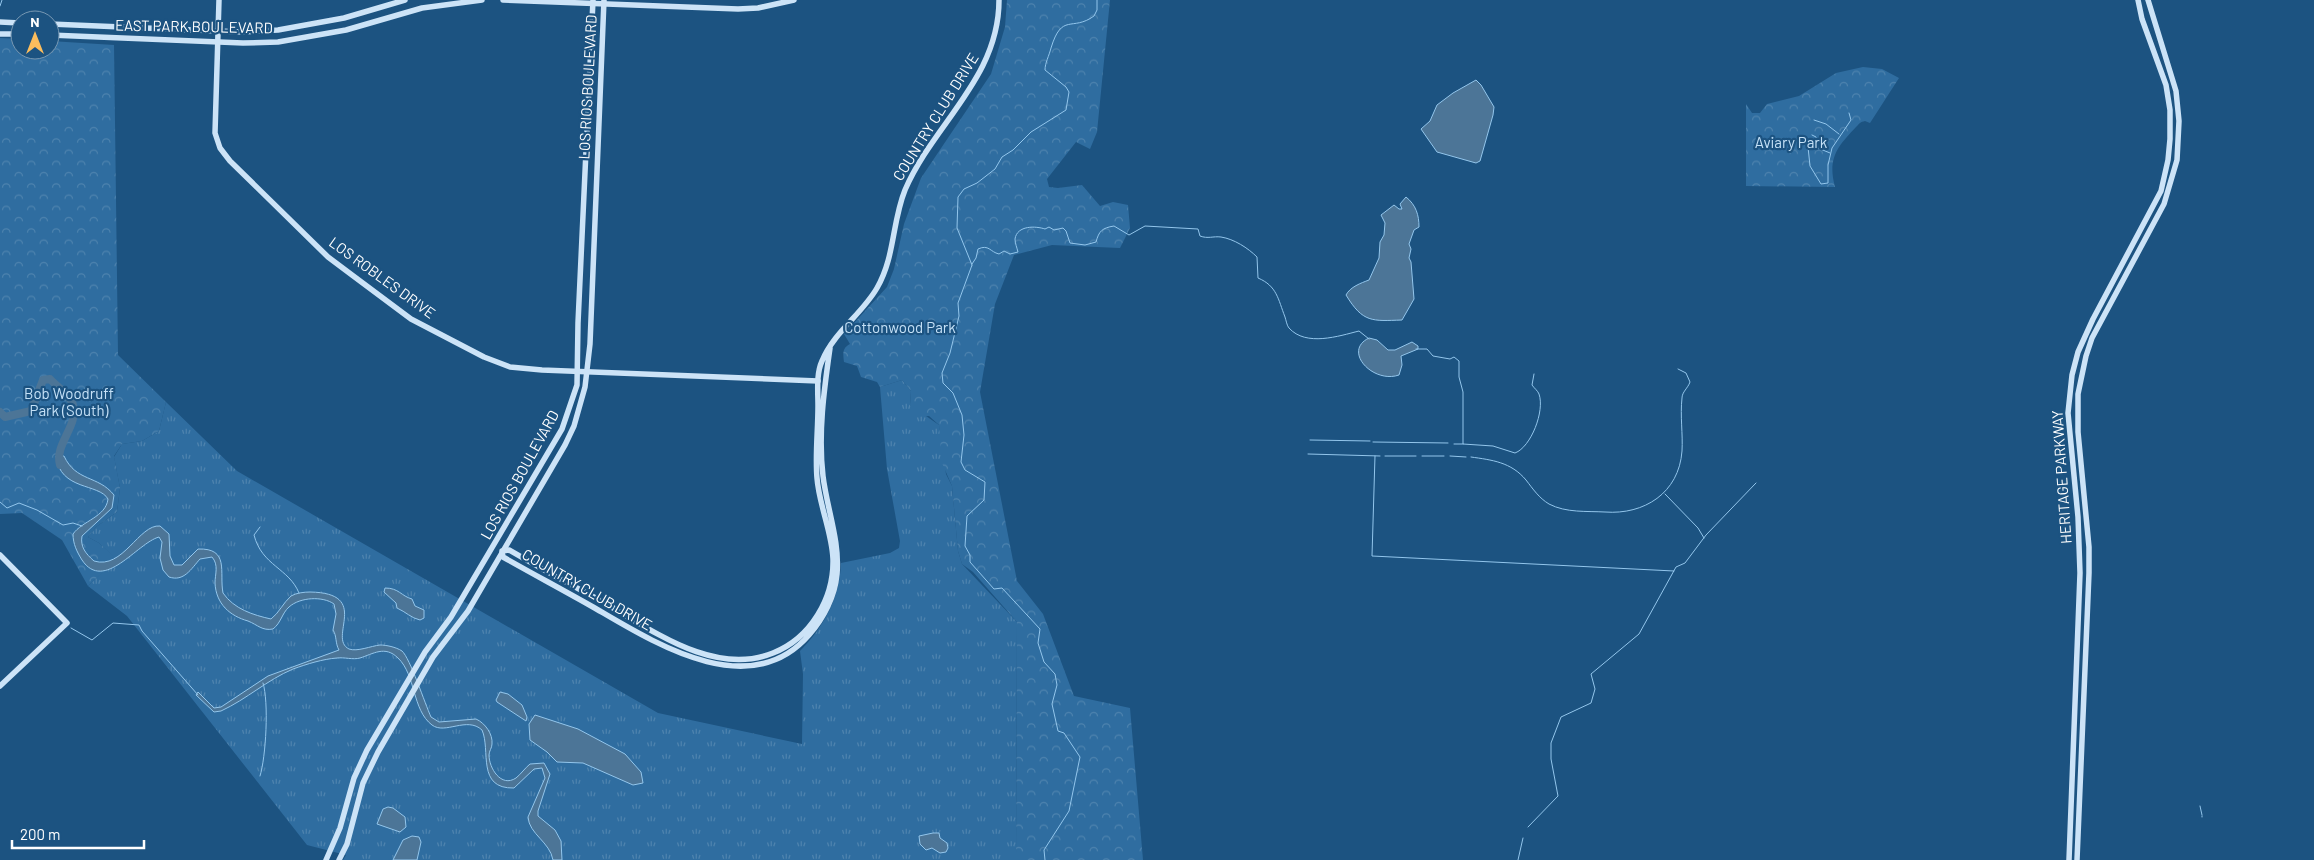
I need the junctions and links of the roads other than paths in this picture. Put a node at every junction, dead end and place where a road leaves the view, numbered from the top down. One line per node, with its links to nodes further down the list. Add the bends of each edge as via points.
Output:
1 (220, 0): 13 (main road, LOS ROBLES DRIVE)
2 (405, 0): 13 (main road, EAST PARK BOULEVARD, via 320,24 278,30)
3 (482, 0): 15 (main road, EAST PARK BOULEVARD, via 422,8 346,30 295,40)
4 (503, 0): 9 (main road)
5 (794, 0): 11 (main road, via 758,8)
6 (999, 0): 18 (main road, COUNTRY CLUB DRIVE, via 998,28 986,63 920,162 904,192 892,251 879,285)
7 (2138, 0): 27 (main road, HERITAGE PARKWAY, via 2166,85 2170,139 2160,191 2093,318 2072,375 2068,413 2080,573)
8 (2148, 0): 28 (main road, HERITAGE PARKWAY, via 2176,91 2179,140 2168,195 2092,338 2078,394 2089,573)
9 (593, 2): 10 (main road); 16 (main road, LOS RIOS BOULEVARD)
10 (604, 2): 11 (main road); 17 (main road, LOS RIOS BOULEVARD)
11 (691, 3)
12 (60, 24): 13 (main road, EAST PARK BOULEVARD)
13 (218, 31): 15 (main road, LOS ROBLES DRIVE)
14 (60, 36): 15 (main road, EAST PARK BOULEVARD)
15 (218, 42): 19 (main road, LOS ROBLES DRIVE, via 215,133 220,148 328,257 411,319 470,351 510,366)
16 (590, 73): 17 (main road); 19 (main road, LOS RIOS BOULEVARD)
17 (601, 75): 20 (main road, LOS RIOS BOULEVARD)
18 (830, 348): 21 (main road, COUNTRY CLUB DRIVE, via 821,361); 22 (main road, COUNTRY CLUB DRIVE, via 822,416 823,477 838,556 837,576 821,620 803,642 790,651 764,664 754,665 736,666 696,660 643,638 503,557)
19 (578, 372): 20 (main road, LOS ROBLES DRIVE); 25 (main road, LOS RIOS BOULEVARD, via 575,398 556,441 451,617 425,652 357,770 340,828)
20 (587, 372): 21 (main road, LOS ROBLES DRIVE); 22 (main road, LOS RIOS BOULEVARD, via 579,411 565,445)
21 (818, 381): 22 (main road, COUNTRY CLUB DRIVE, via 817,478 833,558 831,579 816,619 786,646 741,660 706,654 651,631 509,550)
22 (502, 551): 26 (main road, LOS RIOS BOULEVARD, via 468,611 433,657 386,738 363,783 347,844)
23 (0, 555): 24 (main road, via 67,623)
24 (0, 686)
25 (326, 860)
26 (338, 860)
27 (2069, 860)
28 (2077, 860)

